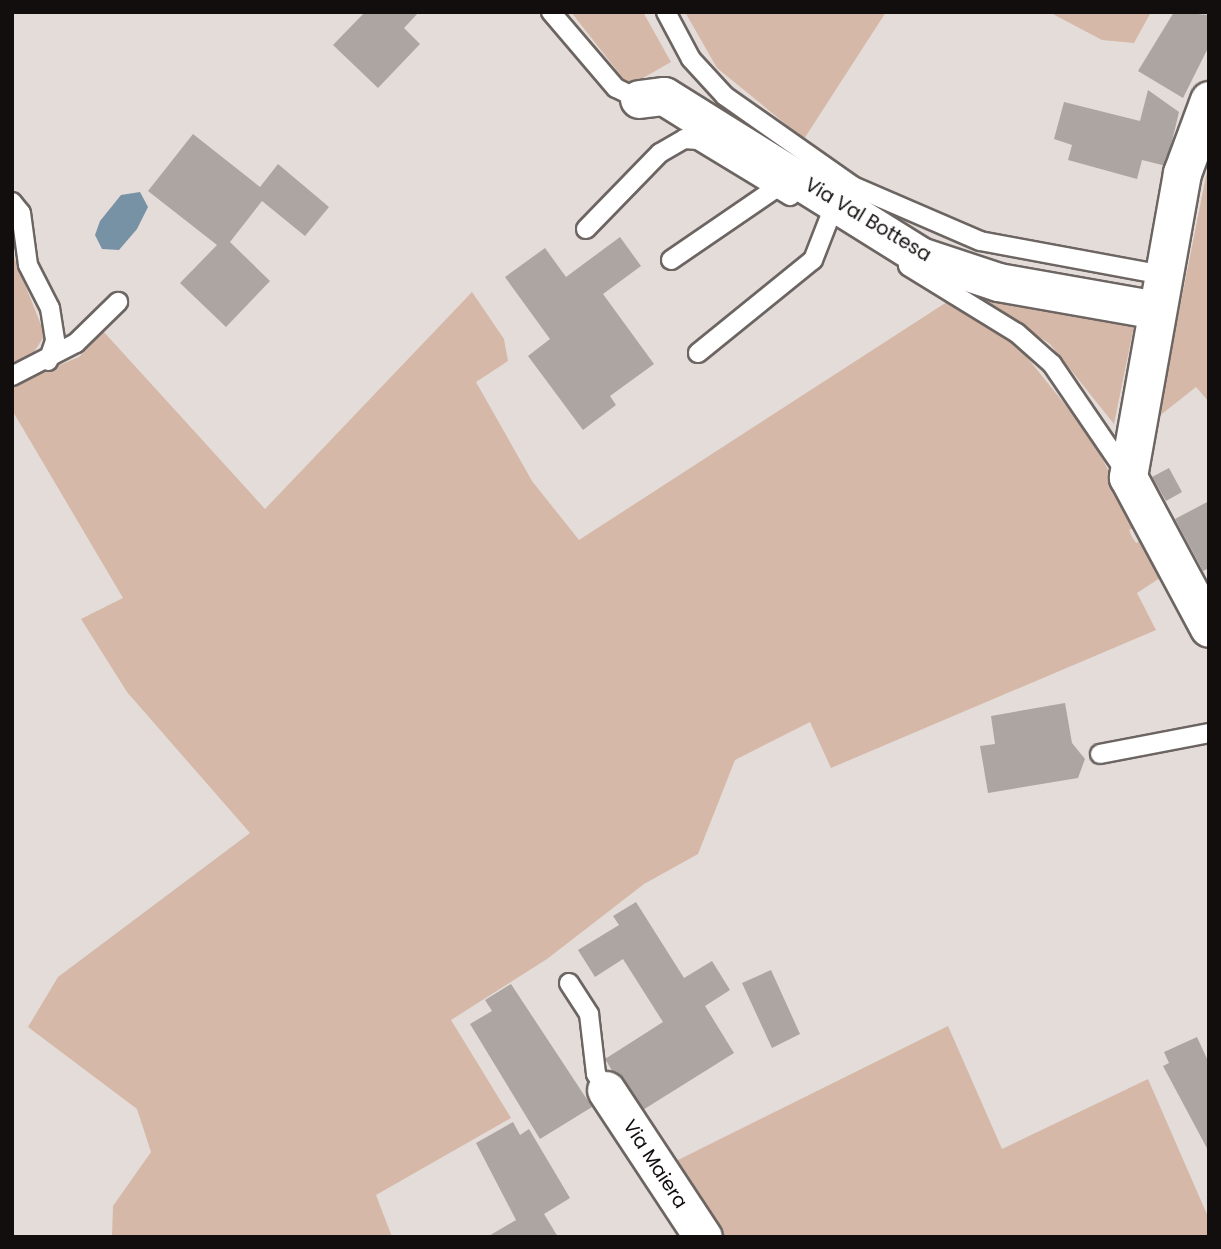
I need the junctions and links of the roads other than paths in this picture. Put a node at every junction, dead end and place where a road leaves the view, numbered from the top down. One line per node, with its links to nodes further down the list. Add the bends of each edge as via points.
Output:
1 (551, 12): 3 (lane, via 616,88)
2 (666, 12): 10 (lane, via 691,59 725,96 853,186 980,242)
3 (639, 99): 10 (street, Via Val Bottesa, via 664,96 920,256 998,282)
4 (1209, 100): 10 (street, via 1182,173)
5 (776, 188): 7 (lane); 8 (lane, via 698,140 684,139 660,153); 9 (lane)
6 (12, 202): 13 (lane, via 21,213 28,265 50,308 55,341)
7 (829, 219): 12 (lane, via 813,260); 15 (lane, via 1017,333 1052,364 1109,440)
8 (586, 229)
9 (671, 260)
10 (1160, 293): 15 (street)
11 (118, 302): 13 (lane, via 76,343)
12 (698, 353)
13 (48, 361): 14 (lane)
14 (12, 376)
15 (1128, 477): 16 (street)
16 (1199, 590): 17 (street)
17 (1209, 628)
18 (1209, 733): 19 (lane)
19 (1100, 754)
20 (569, 984): 21 (lane, via 589,1014 596,1074)
21 (607, 1090): 22 (street, Via Maiera)
22 (703, 1237)

